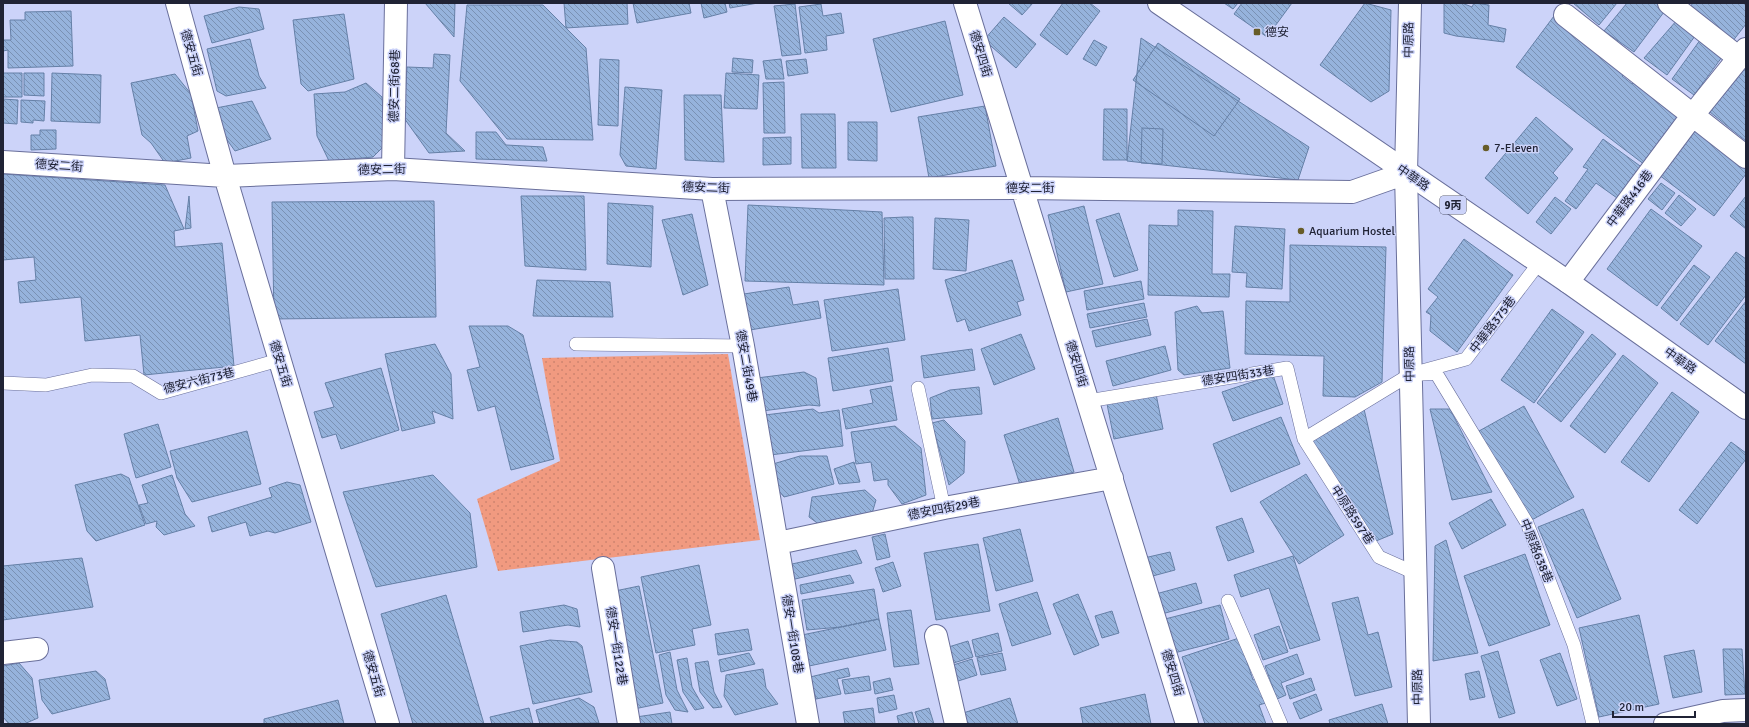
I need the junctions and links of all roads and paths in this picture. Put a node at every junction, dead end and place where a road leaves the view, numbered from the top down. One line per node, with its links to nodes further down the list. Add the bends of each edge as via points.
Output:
1 (177, 3): 14 (street, 德安五街)
2 (396, 3): 12 (street, 德安二街68巷)
3 (965, 3): 15 (street, 德安四街)
4 (1160, 3): 13 (street, 中華路 / 9丙)
5 (1410, 3): 13 (street, 中原路)
6 (1669, 3): 8 (street)
7 (1566, 15): 9 (street)
8 (1742, 53): 9 (street, 中華路416巷)
9 (1692, 116): 10 (street); 18 (street, 中華路416巷)
10 (1746, 157)
11 (3, 162): 14 (street, 德安二街)
12 (393, 169): 14 (street, 德安二街); 16 (street, 德安二街)
13 (1406, 173): 15 (street, 德安二街, via 1352,192); 17 (street, 中華路 / 9丙); 22 (street, 中原路)
14 (225, 176): 21 (street, 德安五街)
15 (1020, 188): 16 (street, 德安二街); 25 (street, 德安四街)
16 (712, 189): 20 (street, 德安二街49巷)
17 (1539, 263): 18 (street, 中華路 / 9丙); 22 (lane, 中華路375巷, via 1466,359)
18 (1568, 282): 26 (street, 中華路 / 9丙)
19 (576, 344): 20 (lane)
20 (743, 346): 30 (street, 德安二街49巷)
21 (279, 360): 23 (lane, 德安六街73巷, via 161,393 133,376 92,375 46,385); 39 (street, 德安五街)
22 (1411, 374): 27 (lane); 32 (street, 中原路); 46 (lane, 中原路638巷, via 1436,373 1527,523 1574,645)
23 (3, 383)
24 (918, 388): 29 (lane)
25 (1088, 401): 27 (lane, 德安四街33巷, via 1287,368); 28 (street, 德安四街)
26 (1746, 408)
27 (1304, 439): 32 (lane, 中原路597巷, via 1379,557)
28 (1112, 478): 29 (street, 德安四街29巷); 43 (street, 德安四街)
29 (944, 508): 30 (street, 德安四街29巷)
30 (778, 543): 41 (street, 德安一街108巷)
31 (603, 568): 40 (street, 德安一街122巷)
32 (1415, 573): 45 (street, 中原路)
33 (1228, 601): 44 (lane)
34 (936, 636): 42 (street)
35 (37, 649): 36 (street)
36 (3, 653)
37 (1746, 710): 38 (street)
38 (1724, 718): 47 (street)
39 (388, 724)
40 (630, 724)
41 (808, 724)
42 (956, 724)
43 (1187, 724)
44 (1281, 724)
45 (1419, 724)
46 (1592, 724)
47 (1669, 724)

